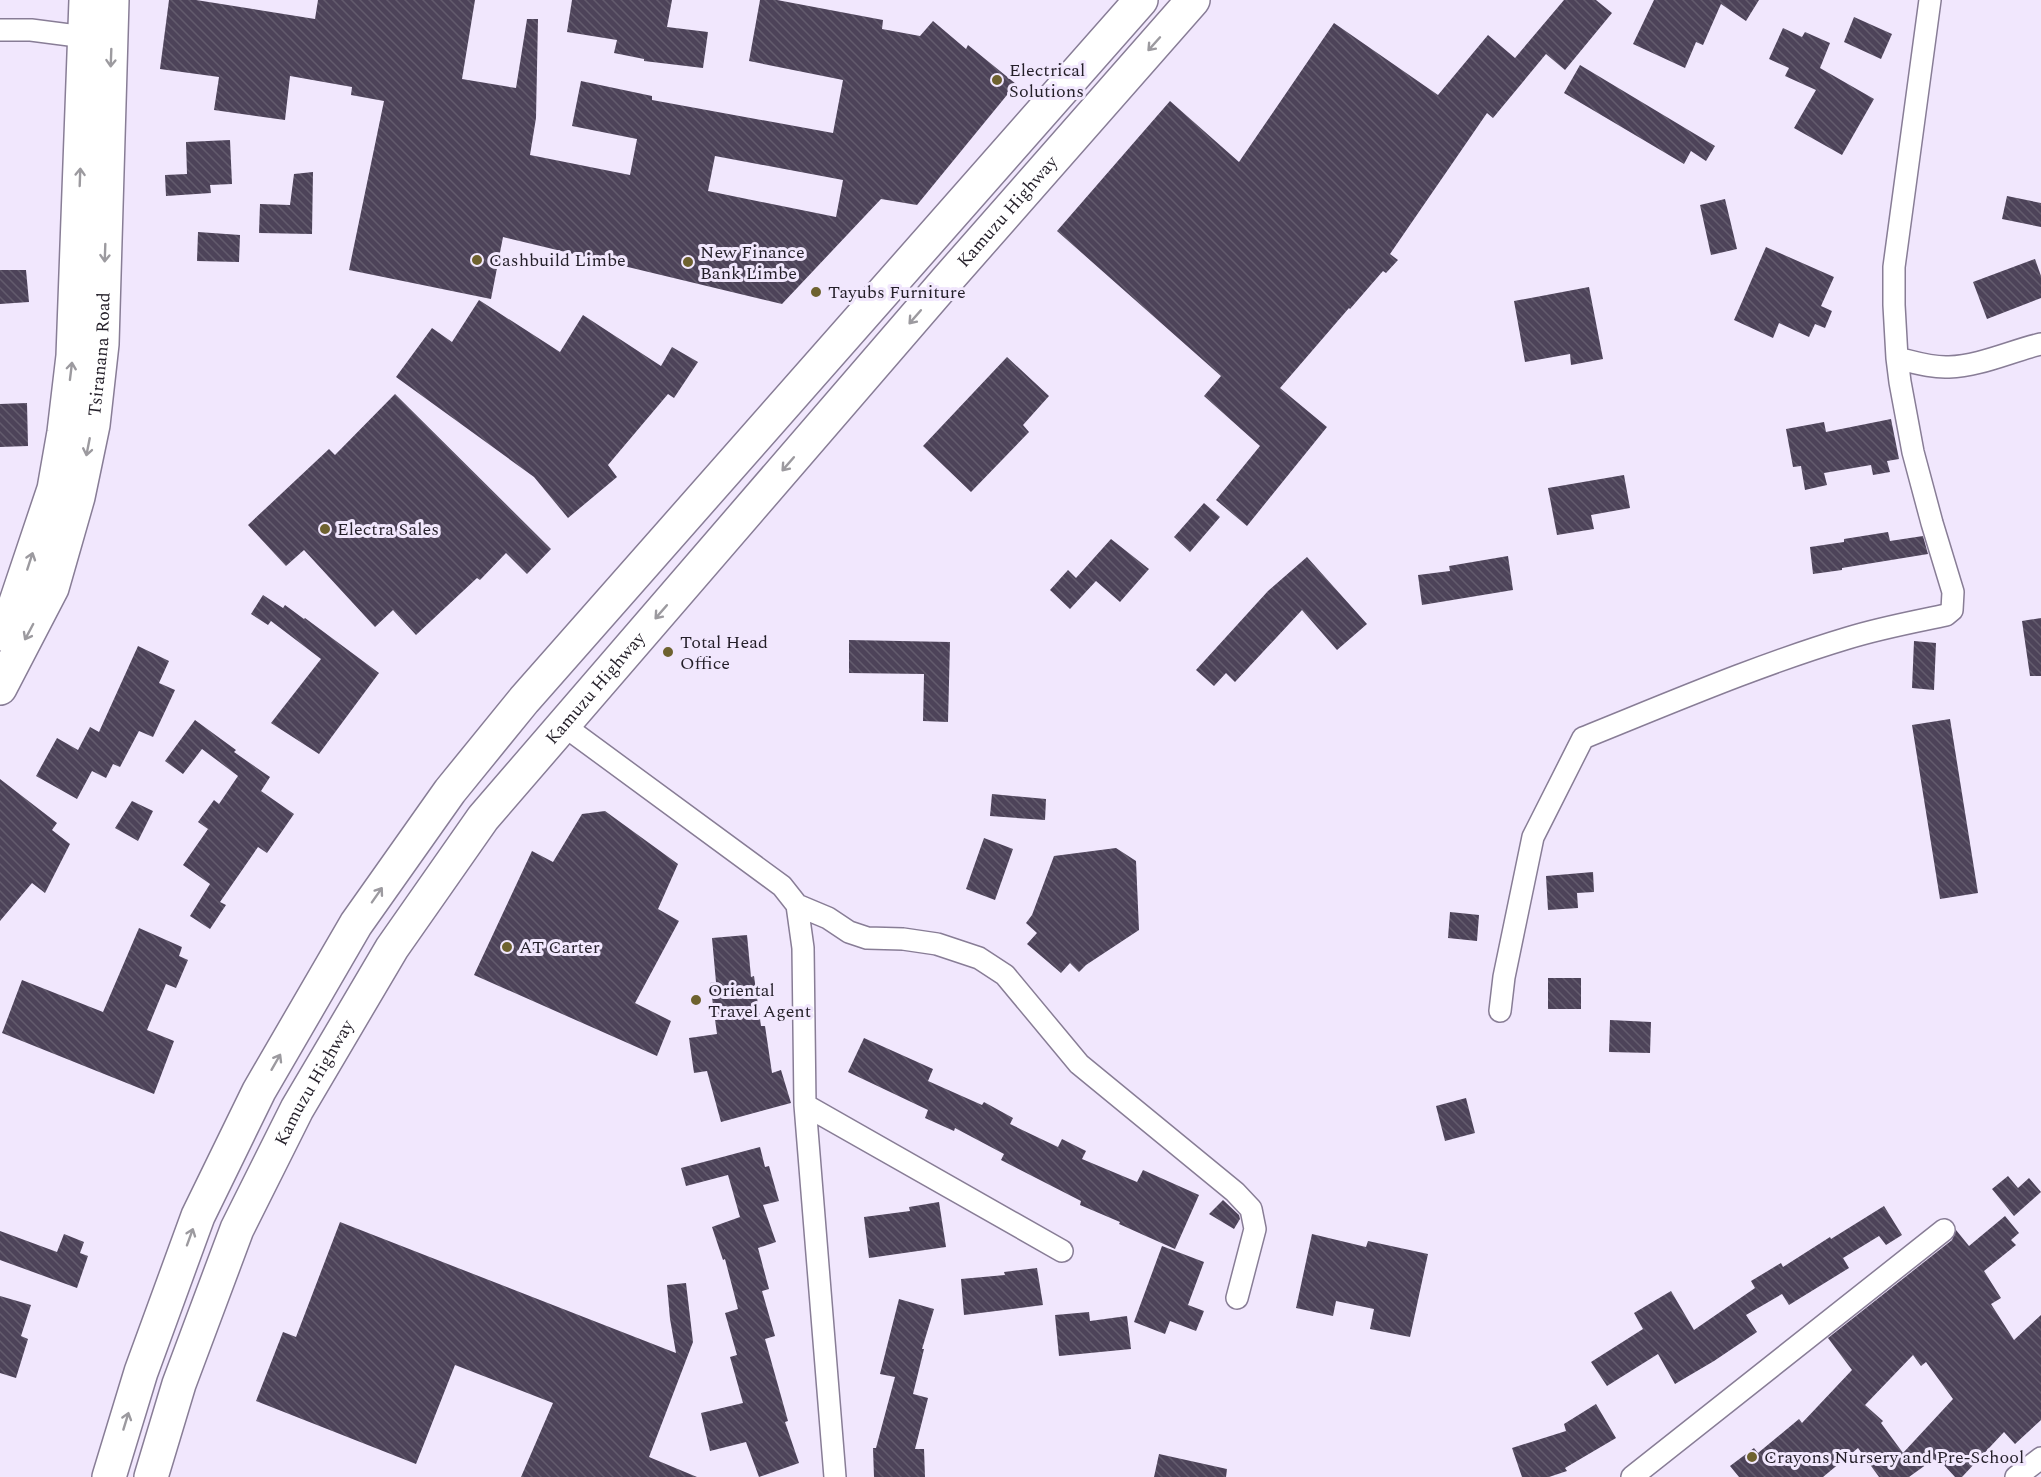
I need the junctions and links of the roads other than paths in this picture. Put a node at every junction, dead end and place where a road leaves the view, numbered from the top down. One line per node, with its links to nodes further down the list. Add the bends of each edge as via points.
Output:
1 (86, 0): 7 (highway, Tsiranana Road)
2 (112, 0): 11 (highway, Tsiranana Road, one-way to 11, via 102,344 93,425 78,497 52,588)
3 (1141, 0): 20 (highway, one-way to 3, via 141,1371 198,1216 259,1091 356,924 450,791 524,700)
4 (1193, 0): 12 (highway, Kamuzu Highway, one-way to 12)
5 (1930, 0): 9 (street, via 1894,267)
6 (0, 30): 7 (street)
7 (85, 37): 10 (highway, Tsiranana Road, one-way to 7, via 15,608 54,489 64,432 73,356)
8 (2041, 344): 9 (street, via 1948,367)
9 (1897, 358): 14 (street, via 1913,452 1953,592 1952,610 1946,615 1849,637 1721,682 1583,738 1533,837)
10 (0, 634)
11 (0, 688)
12 (563, 725): 13 (street, via 782,886); 21 (highway, Kamuzu Highway, via 483,818 392,948 297,1109 237,1229 179,1384)
13 (797, 905): 15 (street, via 803,948); 18 (street, via 849,932 867,938 937,944 978,958 1005,975 1079,1064 1251,1209 1255,1229)
14 (1500, 1011)
15 (805, 1105): 17 (street); 22 (street)
16 (1944, 1230): 23 (street)
17 (1062, 1251)
18 (1237, 1298)
19 (2041, 1458): 24 (street)
20 (110, 1477)
21 (150, 1477)
22 (835, 1477)
23 (1632, 1477)
24 (2016, 1477)

